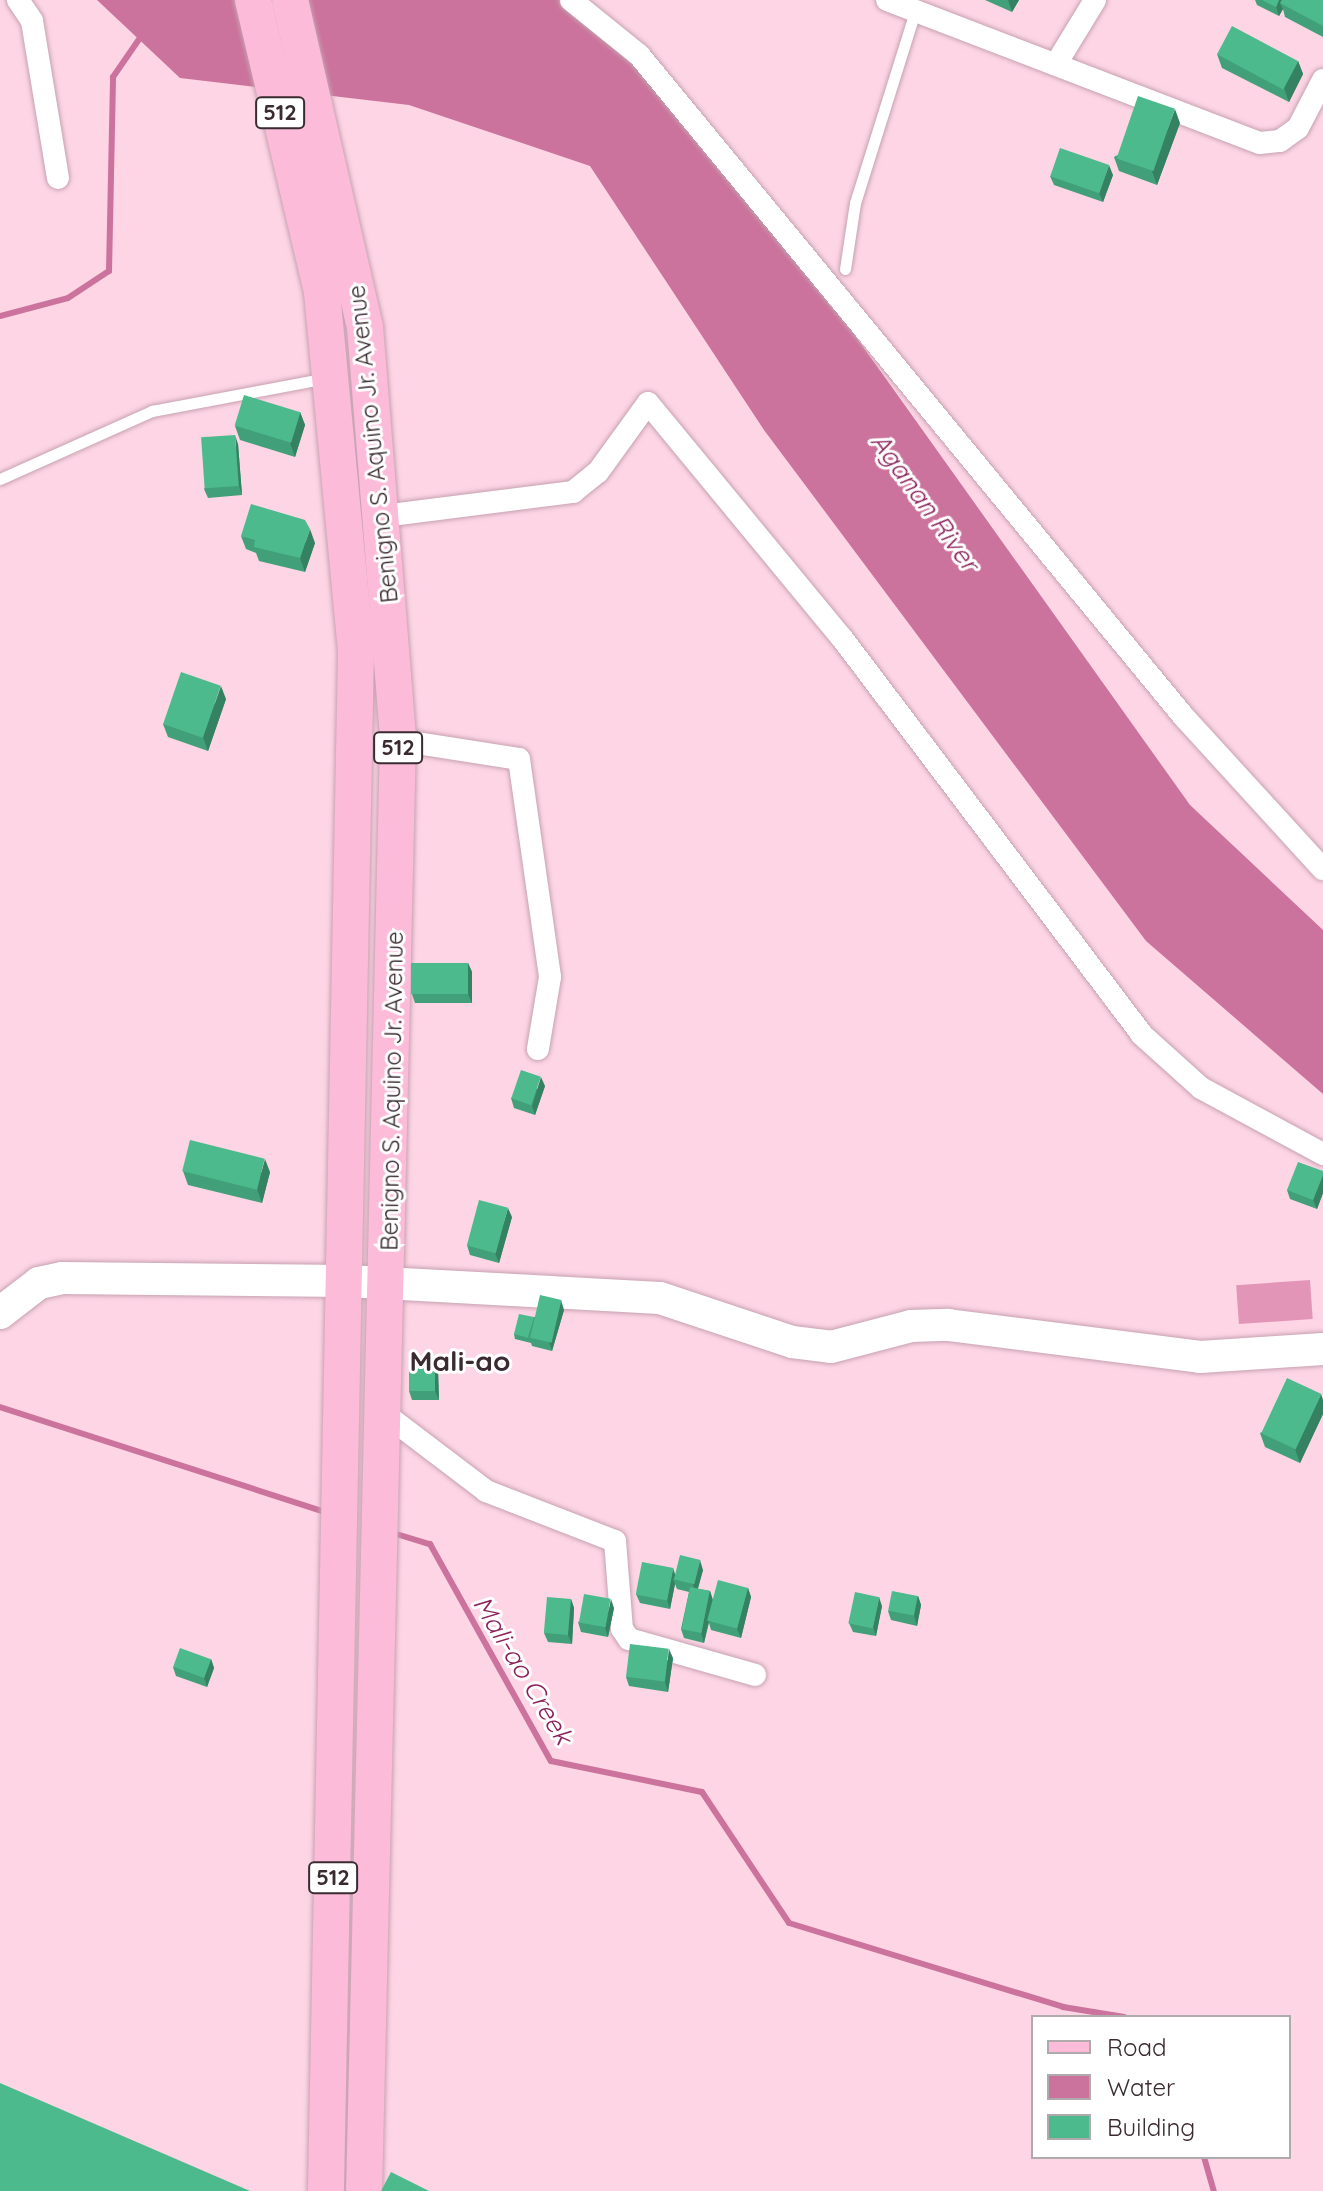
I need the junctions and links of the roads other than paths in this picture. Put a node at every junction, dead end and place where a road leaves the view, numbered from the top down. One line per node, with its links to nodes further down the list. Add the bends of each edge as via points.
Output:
1 (18, 0): 10 (street, via 32,21)
2 (253, 0): 12 (main road, Benigno S. Aquino Jr. Avenue / 512, via 306,226)
3 (290, 0): 14 (main road, Benigno S. Aquino Jr. Avenue / 512, via 344,217 365,327)
4 (571, 0): 16 (street, via 639,55 1153,681)
5 (887, 0): 7 (street)
6 (1095, 0): 8 (street)
7 (915, 12): 8 (street); 11 (lane, via 855,203)
8 (1056, 64): 9 (street, via 1260,143 1280,141 1298,128)
9 (1323, 80)
10 (58, 178)
11 (845, 269)
12 (331, 377): 13 (lane, via 152,411); 19 (main road, Benigno S. Aquino Jr. Avenue / 512, via 356,652)
13 (0, 479)
14 (383, 516): 15 (main road, Benigno S. Aquino Jr. Avenue / 512); 18 (street, via 573,492 598,472 648,403 842,638 1141,1034 1201,1088)
15 (398, 740): 17 (street, via 519,759 550,977); 20 (main road, Benigno S. Aquino Jr. Avenue / 512)
16 (1323, 869)
17 (538, 1049)
18 (1323, 1154)
19 (347, 1281): 20 (street); 21 (street, via 62,1278 39,1283); 25 (main road, Benigno S. Aquino Jr. Avenue / 512)
20 (389, 1283): 22 (street, via 660,1298 792,1342 831,1347 911,1326 948,1325 1200,1357); 23 (main road, Benigno S. Aquino Jr. Avenue / 512)
21 (1, 1310)
22 (1323, 1349)
23 (386, 1415): 24 (street, via 486,1491 615,1541 622,1629 629,1639); 26 (main road, Benigno S. Aquino Jr. Avenue / 512)
24 (755, 1675)
25 (326, 2191)
26 (364, 2191)

